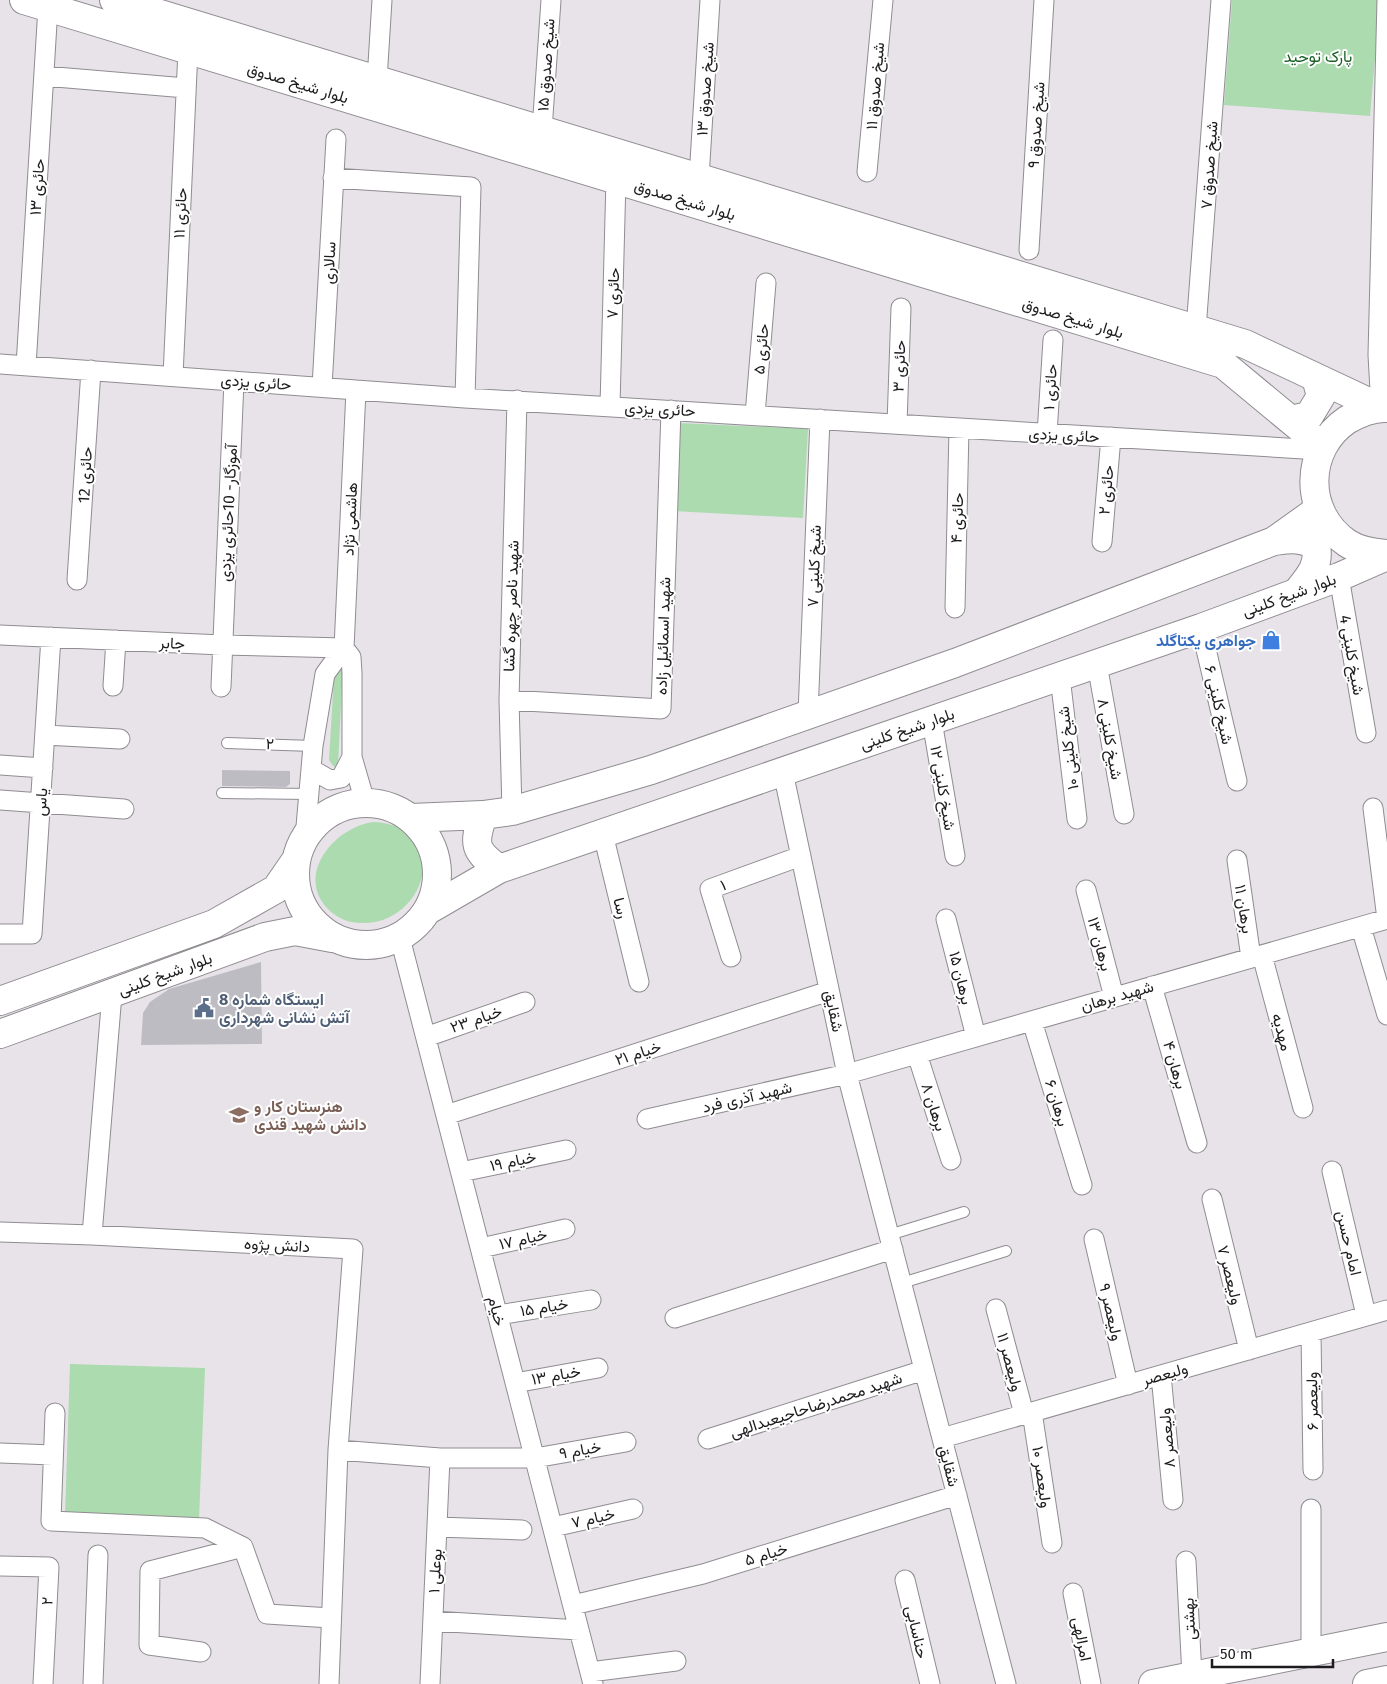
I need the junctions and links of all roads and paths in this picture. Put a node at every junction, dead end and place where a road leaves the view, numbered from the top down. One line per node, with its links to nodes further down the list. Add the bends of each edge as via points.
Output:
1 (114, 0): 12 (main road, بلوار شیخ صدوق)
2 (382, 0): 12 (street)
3 (551, 0): 14 (street, شیخ صدوق ۱۵)
4 (710, 0): 18 (street, شیخ صدوق ۱۳)
5 (883, 0): 16 (street, شیخ صدوق ۱۱)
6 (1044, 0): 20 (street, شیخ صدوق ۹)
7 (1221, 0): 23 (street, شیخ صدوق ۷)
8 (1387, 0): 36 (street, via 1378,355)
9 (36, 4): 10 (main road, بلوار شیخ صدوق); 11 (street, حائری ۱۳)
10 (188, 50): 13 (street, حائری ۱۱); 19 (main road, بلوار شیخ صدوق)
11 (44, 76): 13 (street); 26 (street, حائری ۱۳)
12 (377, 80): 14 (main road, بلوار شیخ صدوق)
13 (186, 88): 28 (street, حائری ۱۱)
14 (542, 130): 18 (main road, بلوار شیخ صدوق)
15 (336, 139): 17 (street, سالاری)
16 (867, 172)
17 (333, 178): 31 (street, سالاری); 33 (street, via 471,187)
18 (699, 178): 23 (main road, بلوار شیخ صدوق)
19 (616, 179): 35 (street, حائری ۷); 40 (main road, بلوار شیخ صدوق, via 1223,364)
20 (1029, 250)
21 (766, 283): 38 (street, حائری ۵)
22 (902, 308): 41 (street, حائری ۳)
23 (1196, 329): 29 (main road, بلوار شیخ صدوق, via 1245,344)
24 (1053, 340): 43 (street, حائری ۱)
25 (0, 364): 26 (street, حائری یزدی)
26 (26, 366): 27 (street, حائری یزدی)
27 (91, 370): 28 (street, حائری یزدی); 51 (street, حائری 12)
28 (173, 376): 30 (street, حائری یزدی)
29 (1316, 378): 36 (main road, بلوار شیخ صدوق); 40 (main road, via 1321,396 1309,416)
30 (234, 381): 31 (street, حائری یزدی); 58 (street, آموزگار- 10حائری یزدی)
31 (322, 387): 32 (street, حائری یزدی)
32 (356, 390): 33 (street, حائری یزدی); 59 (street, هاشمی نژاد)
33 (465, 398): 34 (street, حائری یزدی)
34 (517, 400): 35 (street, حائری یزدی); 64 (street, شهید ناصر چهره گشا)
35 (610, 406): 37 (street, حائری یزدی)
36 (1384, 408): 45 (main road, via 1358,413 1337,427)
37 (671, 410): 38 (street, حائری یزدی); 64 (street, شهید اسمائیل زاده, via 661,709)
38 (755, 415): 39 (street, حائری یزدی)
39 (820, 419): 41 (street, حائری یزدی); 65 (street, شیخ کلینی ۷)
40 (1291, 420): 45 (main road, بلوار شیخ صدوق)
41 (897, 424): 42 (street, حائری یزدی)
42 (960, 428): 43 (street, حائری یزدی); 53 (street, حائری ۴)
43 (1047, 434): 44 (street, حائری یزدی)
44 (1111, 437): 45 (street, حائری یزدی); 48 (street, حائری ۲)
45 (1321, 448): 46 (main road, via 1314,469 1314,490)
46 (1319, 509): 47 (main road); 49 (main road, via 1330,528 1348,543)
47 (1274, 541): 52 (main road, via 1296,538 1316,546 1318,558 1313,572); 65 (main road, via 956,663)
48 (1102, 542)
49 (1387, 555): 50 (main road, بلوار شیخ کلینی)
50 (1339, 577): 52 (main road, بلوار شیخ کلینی); 67 (street, شیخ کلینی 4)
51 (77, 580)
52 (1297, 592): 54 (main road, بلوار شیخ کلینی)
53 (955, 608)
54 (1201, 628): 60 (main road, بلوار شیخ کلینی); 77 (street, شیخ کلینی ۶)
55 (0, 635): 56 (street, جابر)
56 (51, 637): 57 (street, جابر); 68 (street, یاس)
57 (116, 640): 58 (street, جابر); 62 (street)
58 (222, 646): 59 (street, جابر); 63 (street, آموزگار- 10حائری یزدی)
59 (344, 648): 71 (street, via 325,674); 72 (street, via 351,657)
60 (1096, 664): 61 (main road, بلوار شیخ کلینی); 86 (street, شیخ کلینی ۸)
61 (1060, 677): 66 (main road, بلوار شیخ کلینی); 89 (street, شیخ کلینی ۱۰)
62 (113, 686)
63 (220, 687)
64 (509, 700): 85 (street, شهید ناصر چهره گشا)
65 (808, 714): 85 (main road, via 651,770)
66 (932, 721): 76 (main road, بلوار شیخ کلینی); 93 (street, شیخ کلینی ۱۲)
67 (1366, 733)
68 (45, 735): 69 (street); 74 (street, یاس)
69 (120, 739)
70 (227, 743): 71 (lane, ۲)
71 (313, 746): 75 (street)
72 (352, 757): 75 (street, via 341,778 330,780); 82 (street)
73 (0, 765): 74 (street)
74 (43, 768): 81 (street, یاس)
75 (311, 769): 79 (street)
76 (783, 772): 90 (main road, بلوار شیخ کلینی); 92 (street, شقایق)
77 (1238, 781)
78 (222, 792): 79 (lane)
79 (308, 794): 91 (street)
80 (0, 800): 81 (street)
81 (40, 802): 84 (street); 101 (street, یاس, via 32,934)
82 (365, 802): 88 (main road, via 390,806); 91 (main road, via 342,807 321,819)
83 (1374, 808): 99 (street)
84 (124, 809)
85 (512, 811): 87 (main road)
86 (1124, 814)
87 (483, 815): 88 (main road); 95 (main road, via 476,836 480,855)
88 (411, 818): 97 (main road, via 429,838 438,862 437,889)
89 (1077, 819)
90 (603, 834): 95 (main road, بلوار شیخ کلینی); 107 (street, رسا)
91 (300, 849): 103 (main road, via 295,883 301,906 315,925); 106 (main road, بلوار شیخ کلینی, via 276,888 214,924)
92 (801, 856): 105 (street, ۱, via 710,890); 109 (street, شقایق)
93 (955, 856)
94 (1237, 860): 104 (street, برهان ۱۱)
95 (499, 869): 97 (main road, بلوار شیخ کلینی)
96 (1086, 890): 111 (street, برهان ۱۳)
97 (430, 909): 102 (main road)
98 (946, 919): 118 (street, برهان ۱۵)
99 (1387, 919): 100 (street, شهید برهان)
100 (1361, 927): 104 (street, شهید برهان); 114 (street)
101 (0, 934)
102 (400, 938): 103 (main road, via 378,946 355,946); 117 (street, خیام)
103 (334, 939): 110 (main road, بلوار شیخ کلینی, via 295,931 265,937)
104 (1257, 956): 108 (street, شهید برهان); 121 (street, مهدیه)
105 (731, 957)
106 (108, 962): 110 (main road); 112 (main road, بلوار شیخ کلینی)
107 (639, 982)
108 (1152, 986): 111 (street, شهید برهان); 124 (street, برهان ۴)
109 (829, 991): 120 (street, شقایق); 122 (street, خیام ۲۱)
110 (112, 994): 116 (main road, بلوار شیخ کلینی); 134 (street)
111 (1114, 997): 115 (street, شهید برهان)
112 (0, 1000)
113 (526, 1002): 117 (street, خیام ۲۳)
114 (1387, 1015)
115 (1032, 1021): 118 (street, شهید برهان); 129 (street, برهان ۶)
116 (0, 1034)
117 (426, 1037): 122 (street, خیام)
118 (976, 1037): 119 (street, شهید برهان)
119 (917, 1054): 120 (street, شهید برهان); 126 (street, برهان ۸)
120 (847, 1074): 123 (street, شهید آذری فرد); 136 (street, شقایق)
121 (1303, 1108)
122 (446, 1115): 128 (street, خیام)
123 (647, 1119)
124 (1197, 1143)
125 (566, 1150): 128 (street, خیام ۱۹)
126 (951, 1160)
127 (1332, 1171): 144 (street, امام حسن)
128 (461, 1172): 137 (street, خیام)
129 (1082, 1185)
130 (1212, 1199): 147 (street, ولیعصر ۷)
131 (964, 1212): 136 (lane)
132 (566, 1229): 137 (street, خیام ۱۷)
133 (0, 1232): 134 (street, دانش پژوه)
134 (92, 1235): 158 (street, دانش پژوه, via 353,1249)
135 (1094, 1238): 152 (street, ولیعصر ۹)
136 (891, 1242): 139 (street, شقایق); 145 (street)
137 (481, 1248): 143 (street, خیام)
138 (1006, 1251): 139 (lane)
139 (902, 1283): 149 (street, شقایق)
140 (591, 1300): 143 (street, خیام ۱۵)
141 (996, 1309): 154 (street, ولیعصر ۱۱)
142 (1387, 1310): 144 (street, ولیعصر)
143 (498, 1315): 151 (street, خیام)
144 (1366, 1315): 146 (street, ولیعصر)
145 (675, 1318)
146 (1310, 1332): 147 (street, ولیعصر); 163 (street, ولیعصر ۶)
147 (1249, 1350): 150 (street, ولیعصر)
148 (598, 1368): 151 (street, خیام ۱۳)
149 (924, 1370): 155 (street, شقایق); 156 (street, شهید محمدرضاحاجیعبدالهی)
150 (1161, 1375): 152 (street, ولیعصر); 165 (street, ولیعصر ۸)
151 (515, 1383): 162 (street, خیام)
152 (1128, 1385): 154 (street, ولیعصر)
153 (55, 1413): 160 (street)
154 (1028, 1413): 155 (street, ولیعصر); 171 (street, ولیعصر ۱۰)
155 (942, 1438): 164 (street, شقایق)
156 (708, 1439)
157 (626, 1442): 162 (street, خیام ۹)
158 (338, 1450): 161 (street, خیام ۹); 179 (street)
159 (0, 1453): 160 (street)
160 (53, 1455): 172 (street, via 51,1521 205,1528)
161 (440, 1458): 162 (street, خیام ۹); 168 (street, ۱ بوعلی)
162 (535, 1458): 169 (street, خیام)
163 (1314, 1470)
164 (957, 1495): 178 (street, خیام ۵, via 703,1574); 194 (street, شقایق)
165 (1173, 1500)
166 (632, 1509): 169 (street, خیام ۷)
167 (1311, 1509): 184 (street)
168 (437, 1527): 170 (street); 180 (street, ۱ بوعلی)
169 (552, 1527): 178 (street, خیام)
170 (522, 1530)
171 (1052, 1543)
172 (243, 1547): 179 (street, via 267,1614); 183 (street, via 150,1571 149,1646)
173 (98, 1555): 190 (street)
174 (1186, 1561): 186 (street, بهشتی)
175 (0, 1566): 189 (street, ۲, via 49,1567)
176 (905, 1580): 193 (street, حناسابی)
177 (1073, 1593): 195 (street, امرالهی)
178 (572, 1605): 181 (street, خیام)
179 (331, 1618): 191 (street)
180 (433, 1621): 181 (street); 192 (street, ۱ بوعلی)
181 (579, 1630): 187 (street, خیام)
182 (1387, 1637): 184 (main road)
183 (201, 1652)
184 (1310, 1652): 186 (main road)
185 (676, 1661): 187 (street)
186 (1192, 1676): 196 (main road)
187 (592, 1678)
188 (1387, 1680): 197 (main road)
189 (43, 1684)
190 (93, 1684)
191 (329, 1684)
192 (430, 1684)
193 (930, 1684)
194 (1006, 1684)
195 (1090, 1684)
196 (1153, 1684)
197 (1367, 1684)

